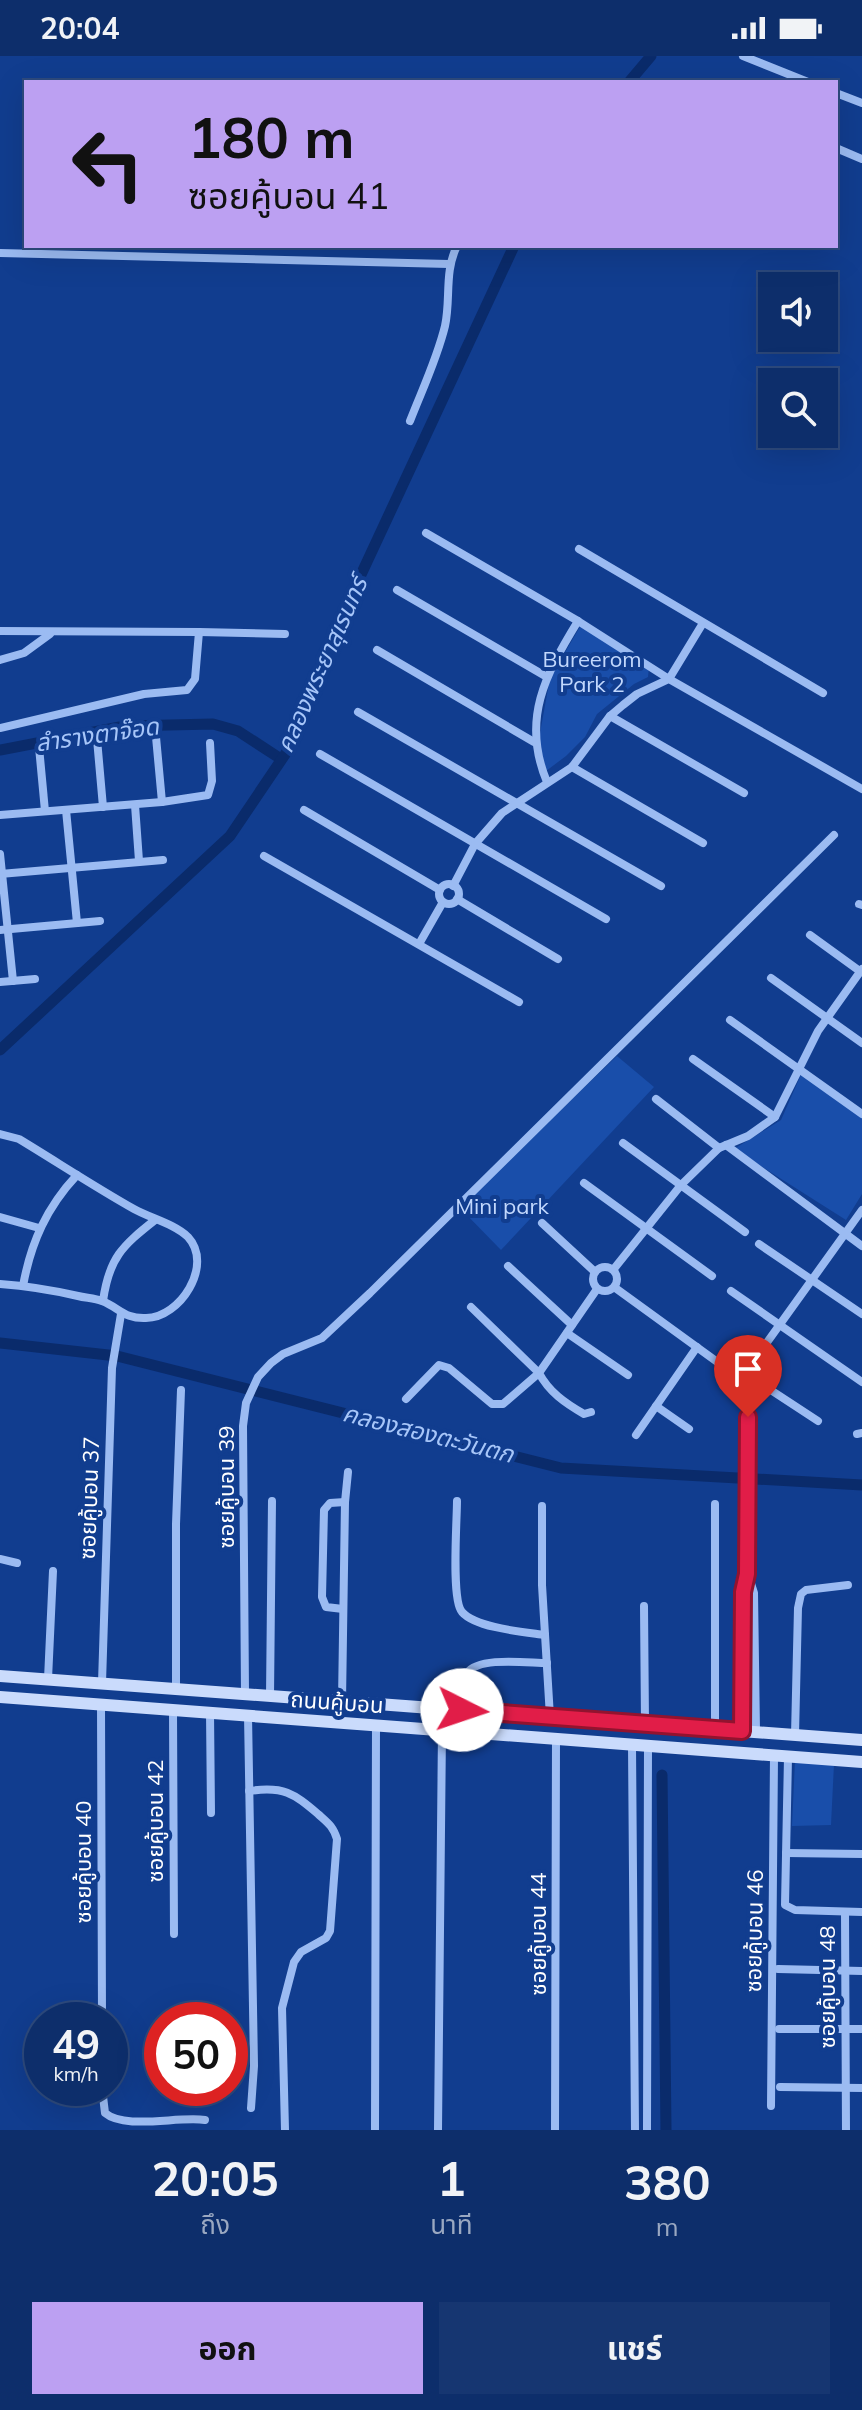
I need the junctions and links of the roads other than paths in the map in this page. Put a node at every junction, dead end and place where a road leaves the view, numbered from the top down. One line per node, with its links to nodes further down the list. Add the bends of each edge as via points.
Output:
1 (743, 56): 2 (street)
2 (803, 80)
3 (838, 94): 4 (street)
4 (862, 103)
5 (838, 149): 6 (street)
6 (862, 159)
7 (456, 248): 9 (street)
8 (0, 253): 9 (street)
9 (449, 264): 10 (street, via 445,324)
10 (410, 421)
11 (426, 533): 14 (street)
12 (579, 549): 15 (street)
13 (397, 590): 22 (street)
14 (578, 621): 22 (street); 23 (street)
15 (703, 623): 23 (street); 24 (street)
16 (0, 631): 18 (street)
17 (199, 632): 18 (street); 19 (street); 27 (street, via 195,679 187,690 144,694)
18 (51, 633): 21 (street, via 24,653)
19 (285, 634)
20 (377, 650): 30 (street)
21 (0, 660)
22 (547, 677): 30 (street)
23 (669, 679): 26 (street, via 637,694); 36 (street)
24 (823, 693)
25 (358, 712): 38 (street)
26 (610, 716): 34 (street); 37 (street)
27 (0, 728)
28 (156, 737): 39 (street)
29 (97, 739): 41 (street)
30 (534, 742): 35 (street)
31 (210, 743): 39 (street, via 208,795)
32 (39, 747): 44 (street)
33 (320, 754): 48 (street)
34 (572, 767): 35 (street); 47 (street)
35 (547, 782): 38 (street)
36 (862, 789)
37 (744, 793)
38 (517, 801): 48 (street); 56 (street)
39 (162, 802): 40 (street)
40 (135, 805): 41 (street); 52 (street)
41 (103, 807): 42 (street)
42 (66, 810): 44 (street); 53 (street)
43 (304, 810): 57 (street)
44 (45, 811): 45 (street)
45 (0, 815)
46 (834, 835): 147 (street, ซอยคู้บอน 39, via 370,1293 322,1338 283,1354 258,1377 243,1426)
47 (703, 843)
48 (475, 844): 55 (street); 60 (street)
49 (0, 854): 54 (street)
50 (264, 856): 65 (street)
51 (163, 860): 52 (street)
52 (139, 861): 53 (street)
53 (72, 868): 54 (street); 62 (street)
54 (1, 874): 63 (street)
55 (453, 886): 57 (street); 58 (street)
56 (661, 886)
57 (440, 890): 59 (street)
58 (457, 899): 59 (street); 66 (street)
59 (443, 902): 65 (street)
60 (606, 919)
61 (100, 921): 62 (street)
62 (77, 923): 63 (street)
63 (4, 930): 70 (street)
64 (810, 935): 67 (street)
65 (419, 944): 72 (street)
66 (558, 959)
67 (861, 971): 73 (street)
68 (771, 978): 73 (street)
69 (35, 979): 70 (street)
70 (13, 981): 71 (street)
71 (0, 982)
72 (519, 1002)
73 (828, 1018): 75 (street); 77 (street)
74 (730, 1020): 77 (street)
75 (862, 1043)
76 (693, 1059): 80 (street)
77 (799, 1069): 79 (street); 80 (street)
78 (656, 1099): 83 (street)
79 (862, 1114)
80 (775, 1117): 83 (street)
81 (0, 1134): 84 (street, via 19,1139)
82 (623, 1143): 86 (street)
83 (723, 1147): 86 (street); 94 (street)
84 (77, 1175): 89 (street); 91 (street)
85 (584, 1183): 92 (street)
86 (681, 1185): 92 (street); 93 (street)
87 (862, 1210): 94 (street)
88 (0, 1217): 91 (street)
89 (155, 1220): 107 (street, via 114,1259); 109 (street, via 182,1232 195,1249 191,1285 158,1317)
90 (542, 1223): 99 (street)
91 (39, 1228): 103 (street)
92 (646, 1228): 98 (street); 100 (street)
93 (745, 1232)
94 (845, 1233): 96 (street); 101 (street)
95 (759, 1244): 101 (street)
96 (862, 1246)
97 (508, 1266): 112 (street)
98 (613, 1270): 99 (street); 104 (street)
99 (595, 1272): 105 (street)
100 (712, 1276)
101 (812, 1280): 110 (street); 111 (street)
102 (0, 1284): 103 (street)
103 (23, 1286): 107 (street)
104 (614, 1287): 105 (street, via 606,1292); 113 (street)
105 (597, 1289): 112 (street)
106 (731, 1291): 111 (street)
107 (103, 1301): 109 (street)
108 (471, 1307): 115 (street)
109 (121, 1314): 145 (street, ซอยคู้บอน 37, via 112,1368)
110 (862, 1314)
111 (779, 1325): 114 (street); 118 (street)
112 (569, 1329): 115 (street); 116 (street)
113 (697, 1347): 117 (street); 123 (street)
114 (750, 1372): 117 (street); 119 (street)
115 (539, 1373): 122 (street, via 498,1406 439,1365); 124 (street, via 547,1387 571,1406)
116 (628, 1375)
117 (738, 1377): 121 (street, via 737,1387)
118 (862, 1382)
119 (760, 1383): 121 (street); 125 (street)
120 (181, 1390): 146 (street)
121 (747, 1396): 137 (street)
122 (406, 1399)
123 (656, 1406): 126 (street); 127 (street)
124 (591, 1412)
125 (818, 1421)
126 (689, 1429)
127 (636, 1435)
128 (348, 1472): 131 (street)
129 (272, 1501): 148 (street)
130 (457, 1501): 141 (street, via 456,1596 462,1612 490,1625)
131 (345, 1502): 140 (street); 140 (street, via 330,1503 324,1510 322,1597 326,1607)
132 (715, 1504): 159 (street)
133 (542, 1506): 141 (street)
134 (0, 1559): 135 (street)
135 (17, 1563)
136 (53, 1571): 144 (street)
137 (747, 1574): 161 (street); 162 (street, via 754,1593)
138 (848, 1585): 163 (street, via 806,1590 799,1599)
139 (644, 1606): 157 (street)
140 (343, 1609): 150 (street)
141 (545, 1635): 142 (street)
142 (547, 1663): 153 (street, via 490,1662 474,1667 465,1678); 156 (street)
143 (0, 1676): 144 (main road, ถนนคู้บอน)
144 (48, 1679): 145 (main road, ถนนคู้บอน)
145 (102, 1683): 146 (main road, ถนนคู้บอน)
146 (176, 1689): 147 (main road, ถนนคู้บอน)
147 (245, 1694): 148 (main road, ถนนคู้บอน)
148 (270, 1696): 150 (main road, ถนนคู้บอน)
149 (0, 1697): 151 (main road, ถนนคู้บอน)
150 (342, 1701): 153 (main road, ถนนคู้บอน)
151 (101, 1704): 152 (main road, ถนนคู้บอน); 181 (street, ซอยคู้บอน 40)
152 (173, 1710): 154 (main road, ถนนคู้บอน); 177 (street, ซอยคู้บอน 42)
153 (462, 1710): 156 (main road, ถนนคู้บอน)
154 (210, 1712): 155 (main road, ถนนคู้บอน); 172 (street)
155 (248, 1715): 158 (main road, ถนนคู้บอน); 171 (street)
156 (550, 1717): 157 (main road, ถนนคู้บอน)
157 (645, 1724): 159 (main road, ถนนคู้บอน)
158 (376, 1725): 160 (main road, ถนนคู้บอน); 194 (street)
159 (715, 1729): 161 (main road, ถนนคู้บอน)
160 (442, 1730): 164 (main road, ถนนคู้บอน); 195 (street)
161 (742, 1731): 162 (main road, ถนนคู้บอน)
162 (756, 1731): 163 (main road, ถนนคู้บอน)
163 (795, 1735): 165 (main road, ถนนคู้บอน)
164 (556, 1739): 166 (main road, ถนนคู้บอน); 196 (street, ซอยคู้บอน 44)
165 (862, 1740)
166 (632, 1745): 167 (main road, ถนนคู้บอน); 197 (street)
167 (648, 1746): 168 (main road, ถนนคู้บอน); 198 (street)
168 (774, 1756): 169 (main road, ถนนคู้บอน); 189 (street, ซอยคู้บอน 46)
169 (788, 1757): 170 (main road, ถนนคู้บอน); 173 (street, ซอยคู้บอน 48)
170 (862, 1762)
171 (249, 1791): 190 (street); 193 (street, via 290,1792 329,1822 337,1839 330,1931 294,1962 282,2008)
172 (211, 1813)
173 (786, 1853): 174 (street); 175 (street, ซอยคู้บอน 48, via 787,1907)
174 (862, 1854)
175 (845, 1912): 176 (street); 179 (street, ซอยคู้บอน 48)
176 (862, 1912)
177 (174, 1934)
178 (778, 1969): 179 (street)
179 (845, 1971): 180 (street); 183 (street, ซอยคู้บอน 48)
180 (862, 1971)
181 (102, 2002)
182 (779, 2029): 183 (street)
183 (844, 2029): 184 (street); 186 (street, ซอยคู้บอน 48)
184 (862, 2029)
185 (780, 2087): 186 (street)
186 (845, 2088): 187 (street); 199 (street, ซอยคู้บอน 48)
187 (862, 2088)
188 (104, 2106): 192 (street, via 105,2113)
189 (771, 2106)
190 (251, 2108)
191 (205, 2120): 192 (street)
192 (123, 2125)
193 (285, 2130)
194 (375, 2130)
195 (438, 2130)
196 (555, 2130)
197 (635, 2130)
198 (647, 2130)
199 (846, 2130)

